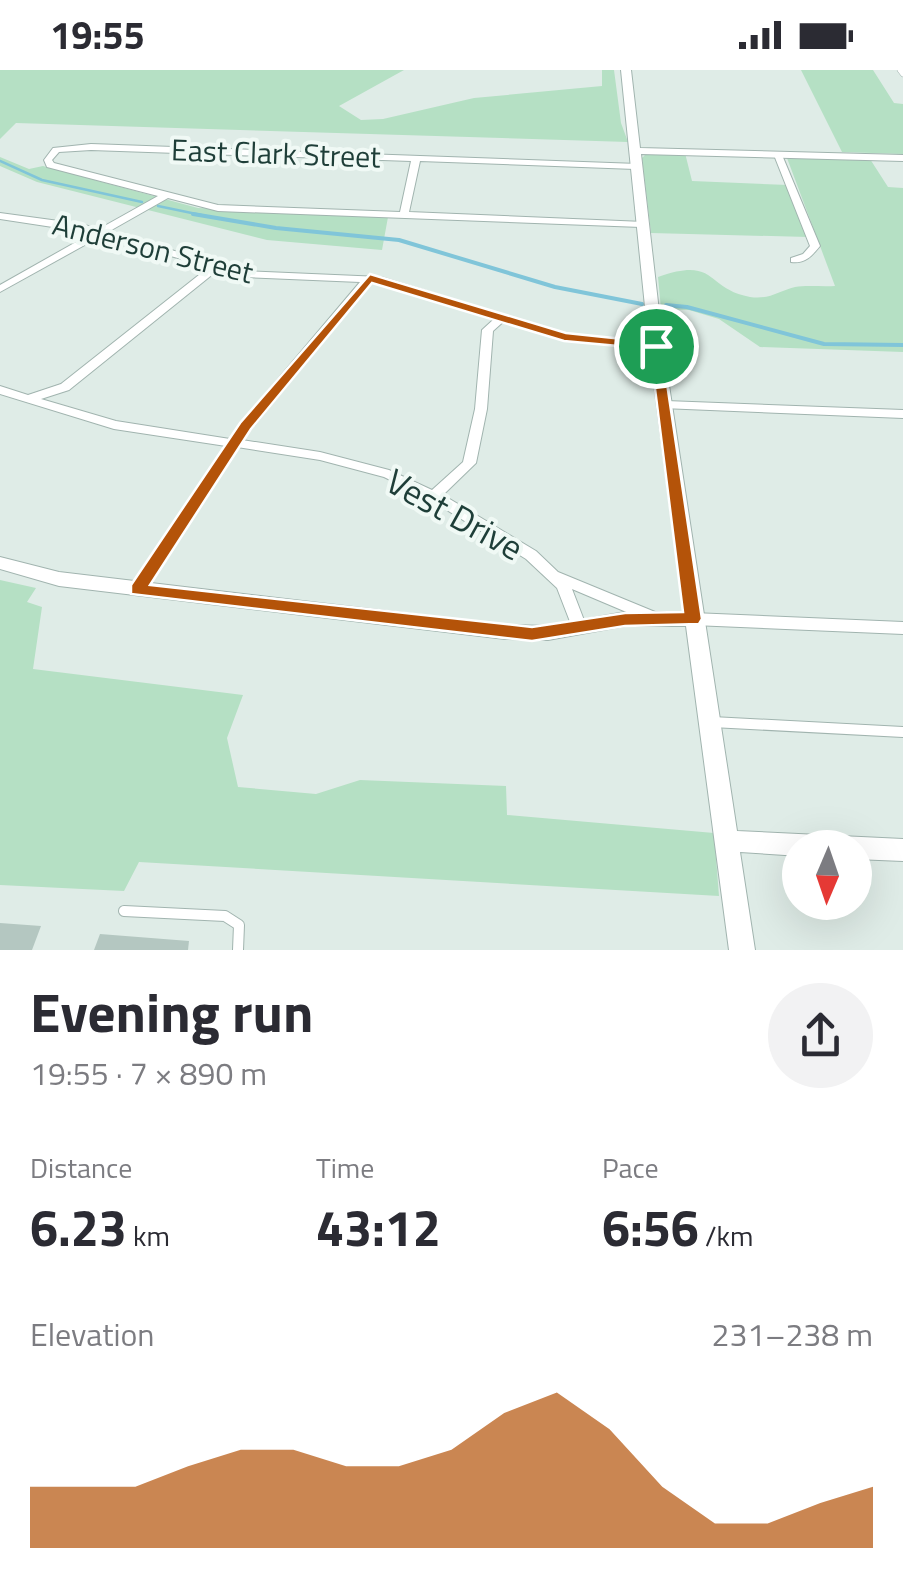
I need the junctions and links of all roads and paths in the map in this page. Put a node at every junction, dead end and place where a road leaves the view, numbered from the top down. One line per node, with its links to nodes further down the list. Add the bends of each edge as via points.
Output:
1 (626, 70): 4 (street)
2 (778, 155): 4 (street, East Clark Street); 5 (street, East Clark Street); 11 (street, via 816,246)
3 (416, 158): 4 (street, East Clark Street); 6 (street, East Clark Street, via 90,147 49,156 50,165); 8 (street)
4 (635, 158): 9 (street)
5 (903, 158)
6 (166, 196): 8 (street, via 232,209); 10 (street)
7 (0, 216): 10 (street, Anderson Street)
8 (404, 216): 9 (street)
9 (641, 224): 16 (street)
10 (101, 232): 12 (street, Anderson Street); 14 (street)
11 (795, 260)
12 (215, 267): 13 (street, Anderson Street); 17 (street)
13 (370, 278): 15 (street, Anderson Street); 23 (street)
14 (0, 289)
15 (500, 318): 16 (street, Anderson Street, via 596,342); 24 (street, via 488,330 469,463)
16 (656, 346): 20 (street)
17 (64, 387): 19 (street); 21 (street)
18 (0, 390): 19 (street, Vest Drive)
19 (26, 399): 21 (street, Vest Drive)
20 (666, 405): 22 (street); 29 (street)
21 (60, 410): 23 (street, Vest Drive)
22 (903, 414)
23 (234, 444): 24 (street, Vest Drive, via 364,466); 27 (street)
24 (434, 496): 26 (street, Vest Drive)
25 (0, 562): 27 (street)
26 (554, 576): 28 (street); 30 (street, Vest Drive)
27 (138, 590): 30 (street, via 505,632)
28 (656, 618): 29 (street); 30 (street)
29 (693, 619): 31 (street); 32 (street)
30 (579, 628)
31 (903, 628)
32 (708, 722): 33 (lane); 34 (street)
33 (903, 732)
34 (727, 842): 35 (street); 40 (street)
35 (782, 845)
36 (872, 849): 37 (street)
37 (903, 850)
38 (124, 911): 39 (lane, via 225,916 239,925)
39 (238, 950)
40 (742, 950)

